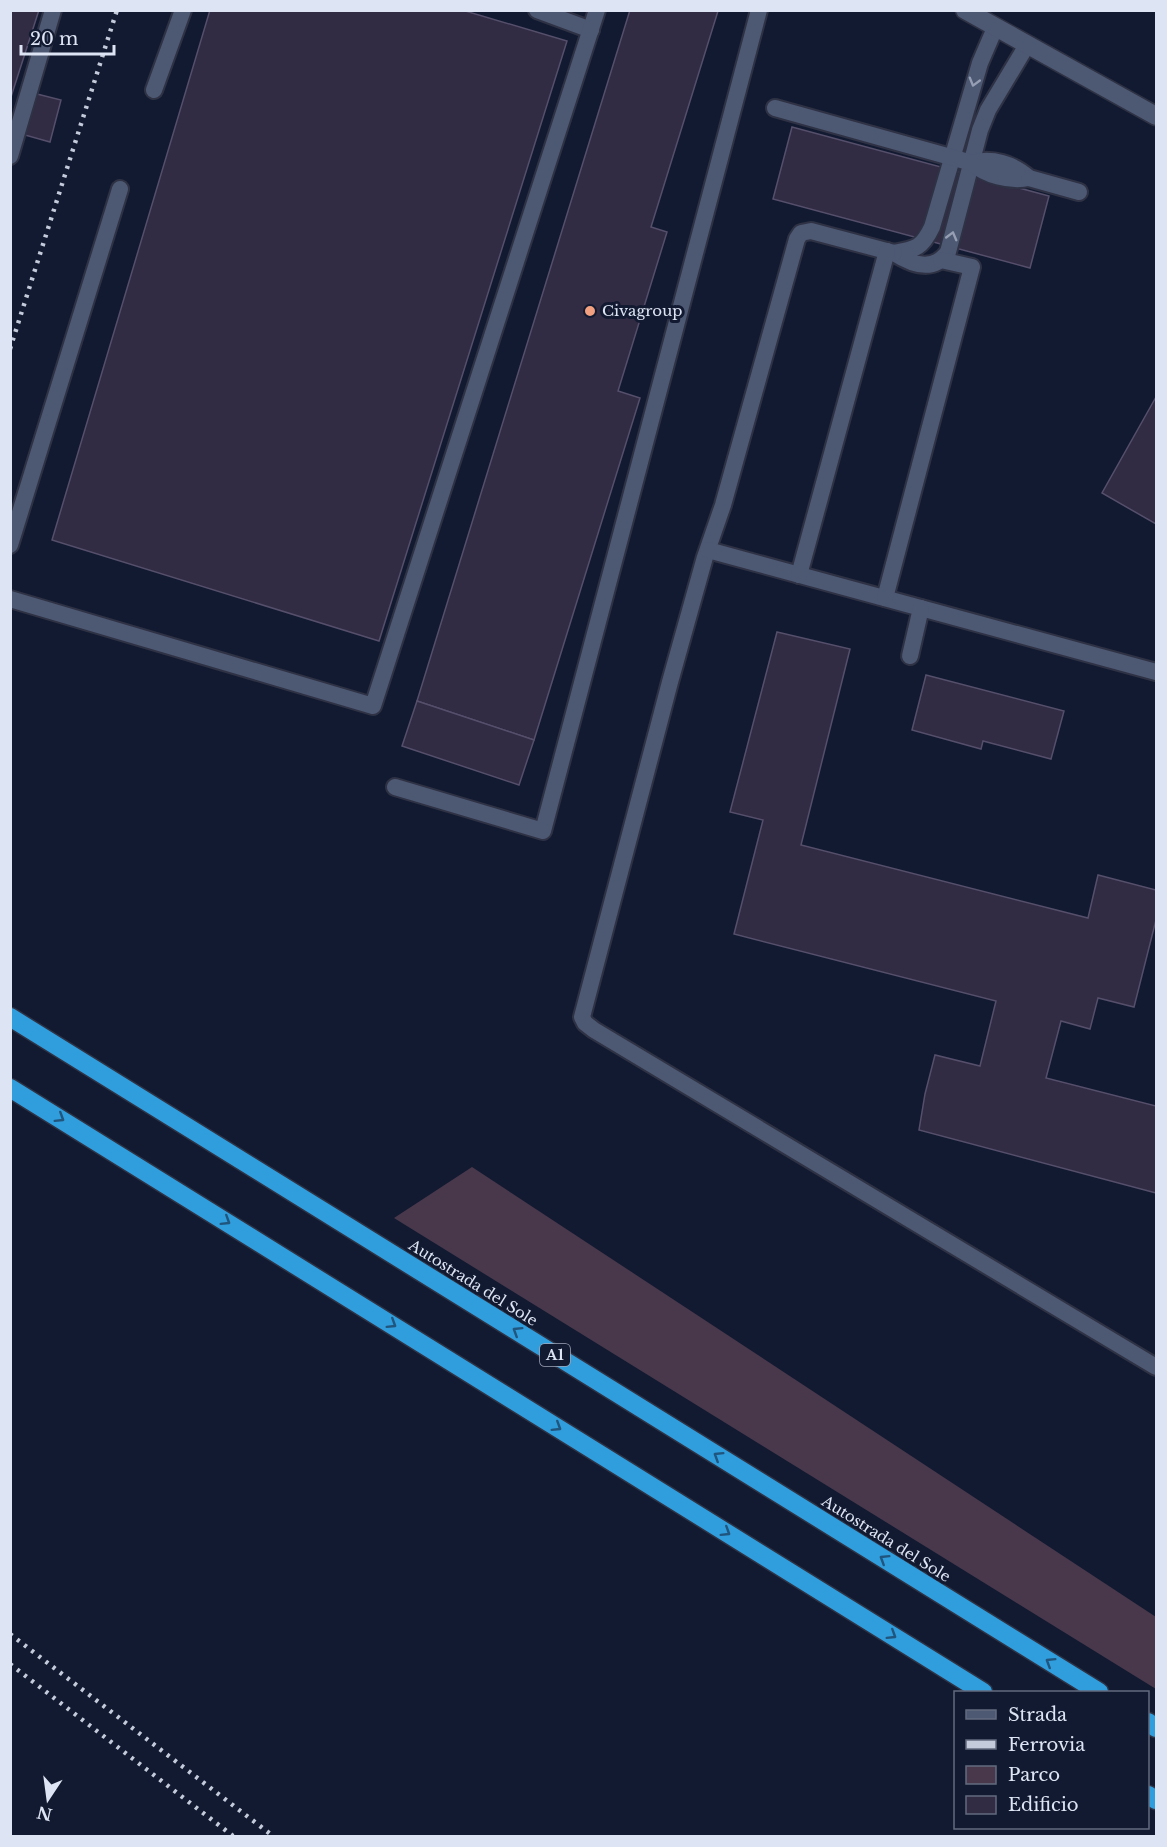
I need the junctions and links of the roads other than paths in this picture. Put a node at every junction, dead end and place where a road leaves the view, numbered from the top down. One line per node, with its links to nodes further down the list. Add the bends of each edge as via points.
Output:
1 (53, 10): 13 (lane)
2 (183, 10): 10 (lane)
3 (537, 10): 8 (lane)
4 (597, 10): 8 (lane)
5 (759, 10): 28 (lane, via 543,831)
6 (965, 10): 7 (street)
7 (995, 28): 9 (street); 14 (lane, one-way to 14, via 980,63)
8 (591, 30): 24 (lane, via 373,706)
9 (1027, 45): 12 (street); 15 (lane, via 988,110)
10 (154, 90)
11 (775, 108): 14 (lane)
12 (1156, 116)
13 (10, 156)
14 (952, 157): 15 (lane); 18 (lane, via 925,242 915,249)
15 (972, 163): 17 (lane, via 980,171 1017,180 1029,178); 19 (lane, one-way to 15, via 948,252)
16 (120, 189): 20 (lane)
17 (1079, 192)
18 (890, 252): 19 (lane, via 921,265); 21 (lane, via 811,231 801,233 797,239); 22 (lane)
19 (941, 260): 23 (lane, via 972,267)
20 (10, 545)
21 (708, 550): 22 (lane); 31 (lane, via 583,1009 585,1023)
22 (799, 574): 23 (lane)
23 (885, 598): 25 (lane)
24 (10, 599)
25 (921, 608): 26 (lane); 27 (lane)
26 (910, 656)
27 (1156, 672)
28 (395, 787)
29 (10, 1017): 33 (highway, Autostrada del Sole / A1, one-way to 29)
30 (10, 1088): 32 (highway, one-way to 32)
31 (1156, 1367)
32 (981, 1691)
33 (1097, 1691)

